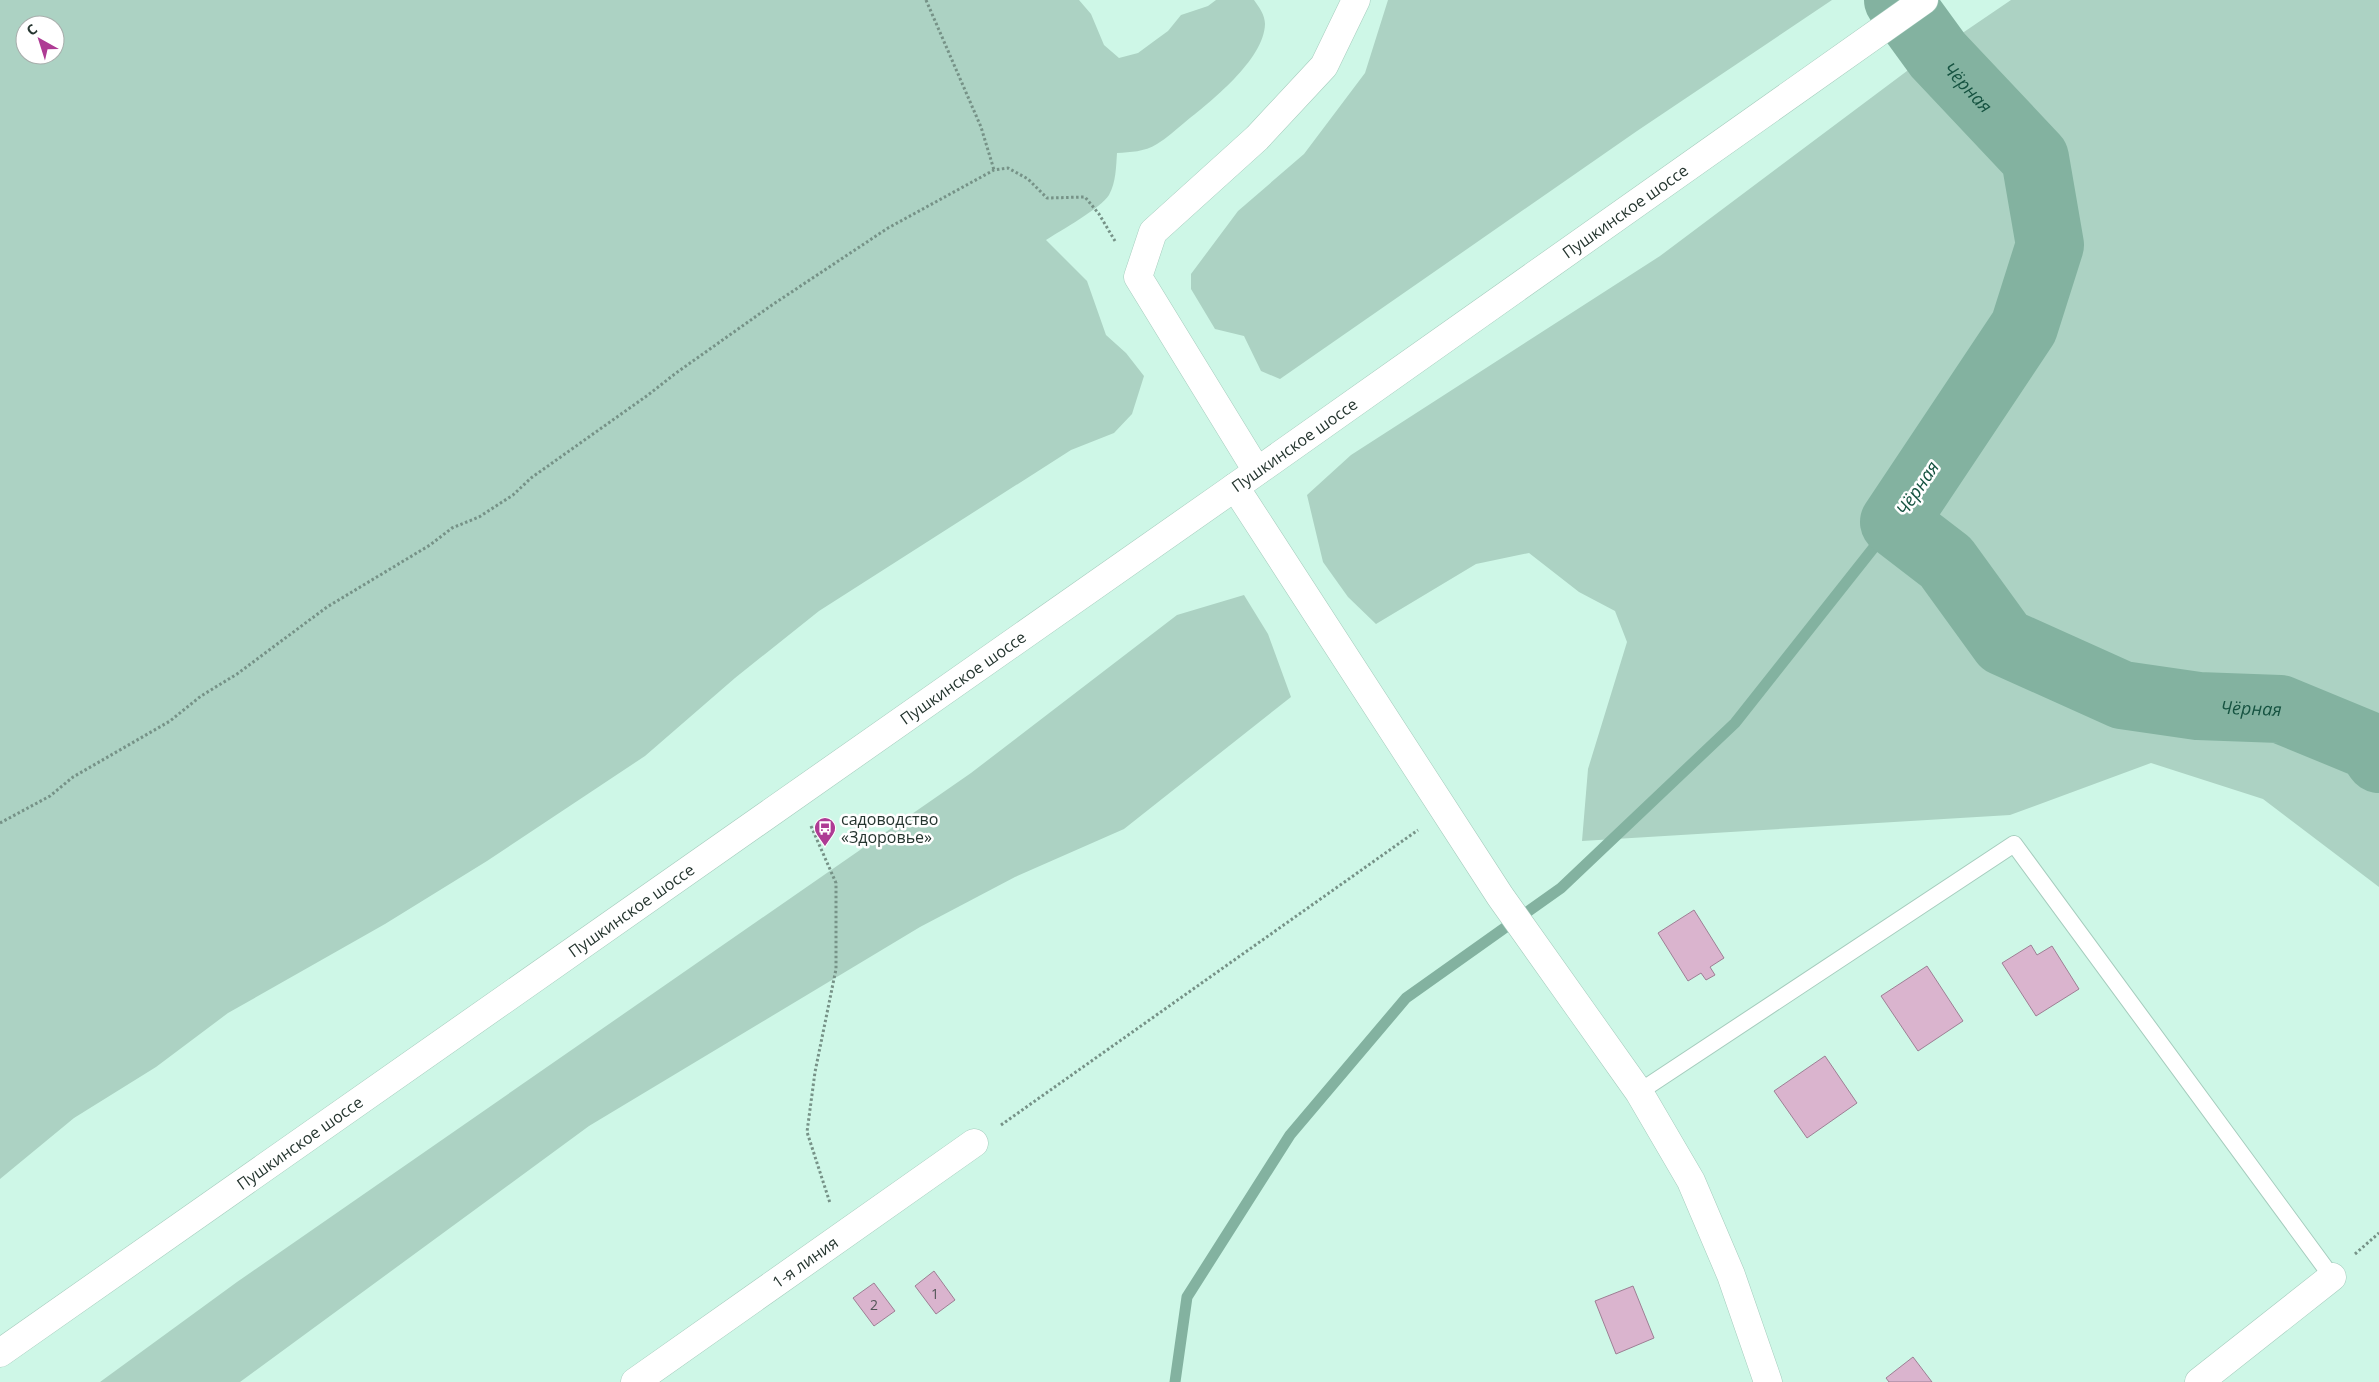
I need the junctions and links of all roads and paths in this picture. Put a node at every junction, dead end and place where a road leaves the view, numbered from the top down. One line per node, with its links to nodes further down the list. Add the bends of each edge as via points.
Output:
1 (926, 0): 4 (path, via 980,127)
2 (1356, 0): 5 (main road, via 1324,66 1257,138 1153,232)
3 (1923, 0): 6 (main road, Пушкинское шоссе)
4 (994, 170): 5 (path, via 1008,168 1028,180 1047,198 1085,197); 10 (path, via 868,241 676,373 531,478 513,495 479,517 452,528 430,545 327,607 170,721 73,776 50,796)
5 (1138, 277): 6 (main road)
6 (1257, 471): 7 (main road, Пушкинское шоссе)
7 (1235, 488): 8 (main road, Пушкинское шоссе); 9 (main road)
8 (797, 793): 13 (path, via 836,883 836,969 815,1072 807,1132); 15 (main road, Пушкинское шоссе)
9 (1442, 807): 11 (main road, via 1542,958); 12 (path, via 1413,834)
10 (0, 823)
11 (1638, 1092): 14 (lane, via 2014,844); 17 (main road, via 1691,1181 1732,1275)
12 (974, 1143): 16 (main road, 1-я линия)
13 (831, 1205)
14 (2332, 1277): 18 (main road)
15 (0, 1353)
16 (635, 1382)
17 (1768, 1382)
18 (2199, 1382)

